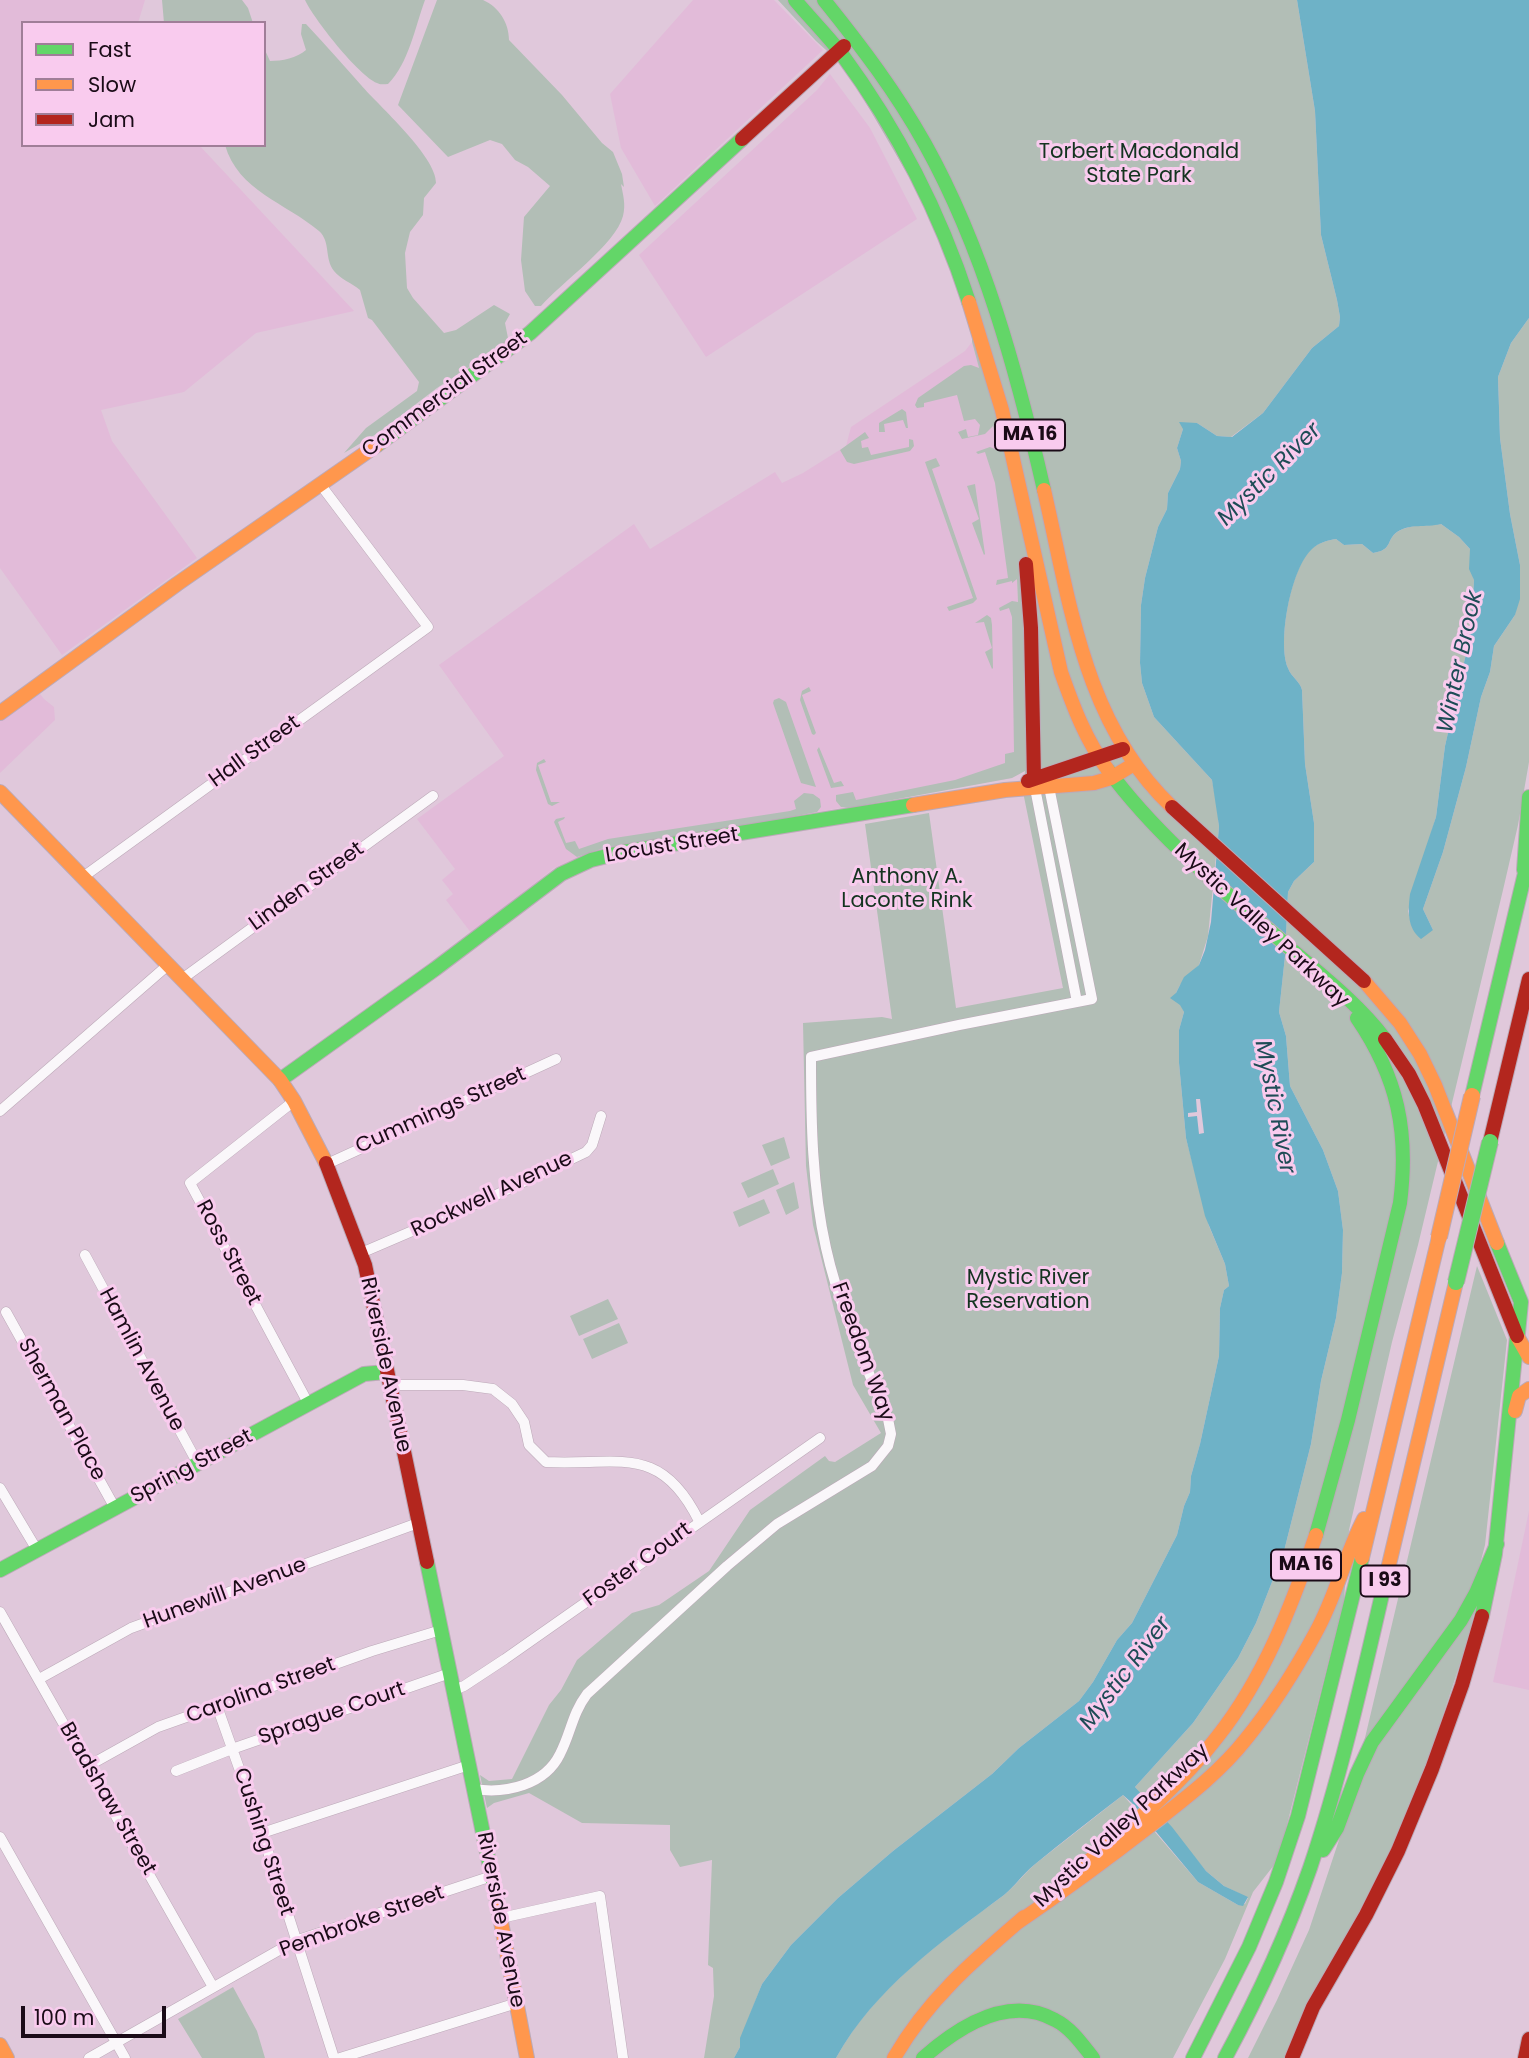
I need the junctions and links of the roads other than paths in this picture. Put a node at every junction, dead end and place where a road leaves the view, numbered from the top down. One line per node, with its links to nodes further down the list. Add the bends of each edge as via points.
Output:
1 (795, 0): 4 (main road, Mystic Valley Parkway / MA 16)
2 (824, 0): 3 (main road, Mystic Valley Parkway / MA 16)
3 (855, 35): 4 (main road, Commercial Street); 8 (main road, Mystic Valley Parkway / MA 16, via 929,149 982,270 1021,398 1088,679)
4 (839, 50): 5 (main road, Commercial Street, via 552,314); 6 (main road, Mystic Valley Parkway / MA 16, via 900,139 944,230 984,341)
5 (320, 484): 7 (main road, Commercial Street); 17 (street, Hall Street, via 428,627)
6 (1022, 493): 9 (main road, Mystic Valley Parkway / MA 16, via 1063,680); 12 (main road)
7 (0, 713)
8 (1123, 749): 9 (main road, Locust Street); 10 (main road, Mystic Valley Parkway / MA 16)
9 (1098, 758): 11 (main road, Mystic Valley Parkway / MA 16); 12 (main road, Locust Street)
10 (1134, 764): 11 (main road, Locust Street); 32 (main road, Mystic Valley Parkway / MA 16, via 1191,826 1378,996 1420,1054)
11 (1111, 778): 12 (main road, Locust Street, via 1094,783); 19 (main road, Mystic Valley Parkway / MA 16, via 1149,821)
12 (1041, 782): 23 (street); 23 (street, Freedom Way, via 1092,999); 25 (main road, Locust Street, via 624,852 569,868)
13 (0, 792): 17 (main road, Riverside Avenue)
14 (433, 796): 21 (street, Linden Street)
15 (1529, 797): 18 (main road)
16 (1529, 856): 18 (main road, I 93)
17 (83, 877): 20 (main road, Riverside Avenue)
18 (1523, 880): 44 (main road, I 93, bridge)
19 (1300, 957): 35 (main road, via 1367,1016 1409,1073); 67 (main road, Mystic Valley Parkway / MA 16, via 1347,1004 1380,1054 1397,1097 1405,1152 1400,1203 1325,1509 1274,1642 1220,1734 1172,1786)
20 (168, 965): 21 (main road, Riverside Avenue); 27 (street)
21 (182, 979): 25 (main road, Riverside Avenue)
22 (1529, 979): 65 (main road, I 93, bridge, via 1345,1750)
23 (1077, 1002): 61 (street, Freedom Way, via 811,1058 815,1179 826,1250 844,1311 888,1419 888,1446 872,1466 798,1510 749,1547 587,1694 574,1713 559,1757 542,1775 510,1789)
24 (556, 1059): 29 (street, Cummings Street)
25 (280, 1080): 26 (main road, Riverside Avenue)
26 (294, 1101): 29 (main road, Riverside Avenue); 39 (street, Ross Street, via 190,1183)
27 (0, 1111)
28 (601, 1116): 30 (street, Rockwell Avenue, via 586,1152)
29 (327, 1164): 30 (main road, Riverside Avenue)
30 (361, 1253): 37 (main road, Riverside Avenue)
31 (85, 1255): 42 (street, Hamlin Avenue)
32 (1521, 1302): 34 (main road); 35 (main road, Mystic Valley Parkway / MA 16)
33 (6, 1312): 45 (street, Sherman Place)
34 (1529, 1321)
35 (1517, 1336): 36 (main road); 41 (main road, Mystic Valley Parkway / MA 16)
36 (1529, 1357)
37 (387, 1378): 39 (main road, Spring Street, via 363,1374); 46 (street, via 493,1389 512,1404 524,1422 529,1445 546,1462 637,1463 656,1469 675,1483); 47 (main road, Riverside Avenue)
38 (1529, 1389): 41 (main road, via 1518,1399)
39 (309, 1403): 42 (main road, Spring Street)
40 (820, 1438): 46 (street, Foster Court)
41 (1505, 1450): 48 (main road, Mystic Valley Parkway / MA 16)
42 (198, 1464): 45 (main road, Spring Street)
43 (0, 1488): 49 (street)
44 (1377, 1497): 67 (main road, via 1351,1544 1318,1629 1245,1741 1190,1794 1086,1876); 84 (main road, I 93, via 1290,1838 1250,1947)
45 (115, 1508): 49 (main road, Spring Street)
46 (699, 1521): 55 (street, Foster Court)
47 (418, 1523): 52 (main road, Riverside Avenue); 54 (street, Hunewill Avenue, via 131,1628)
48 (1497, 1544): 65 (main road, via 1466,1613 1372,1742 1337,1828); 86 (main road, Mystic Valley Parkway / MA 16, via 1475,1642 1426,1786 1382,1884 1313,2007)
49 (37, 1550): 50 (main road, Spring Street)
50 (0, 1570)
51 (0, 1612): 54 (street, Bradshaw Street)
52 (440, 1630): 53 (main road, Riverside Avenue); 56 (street, Carolina Street)
53 (450, 1673): 55 (main road, Riverside Avenue); 57 (street, Sprague Court)
54 (39, 1679): 59 (street, Bradshaw Street)
55 (454, 1690): 58 (main road, Riverside Avenue)
56 (218, 1706): 57 (street, Cushing Street); 59 (street, Carolina Street, via 149,1731)
57 (232, 1749): 60 (street, Sprague Court); 62 (street, Cushing Street)
58 (470, 1765): 61 (main road, Riverside Avenue); 62 (street)
59 (88, 1766): 69 (street, Bradshaw Street)
60 (176, 1770)
61 (474, 1789): 64 (main road, Riverside Avenue)
62 (262, 1833): 68 (street, Cushing Street)
63 (0, 1837): 72 (street)
64 (492, 1876): 66 (main road, Riverside Avenue); 68 (street, Pembroke Street)
65 (1306, 1878): 85 (main road, I 93, via 1267,1975)
66 (501, 1919): 70 (main road, Riverside Avenue); 80 (street, via 600,1896)
67 (1017, 1923): 81 (main road, Mystic Valley Parkway / MA 16, via 937,1995)
68 (295, 1941): 69 (street, Pembroke Street); 77 (street, Cushing Street)
69 (213, 1987): 72 (street, Pembroke Street)
70 (517, 2003): 78 (street); 79 (main road, Riverside Avenue)
71 (1529, 2039): 87 (main road)
72 (116, 2042): 75 (street, Pembroke Street); 76 (street)
73 (0, 2045): 74 (main road)
74 (7, 2058)
75 (89, 2058)
76 (125, 2058)
77 (334, 2058)
78 (340, 2058)
79 (527, 2058)
80 (623, 2058)
81 (894, 2058)
82 (923, 2058): 83 (main road, via 951,2033 980,2016 1014,2010 1055,2021 1079,2039)
83 (1093, 2058)
84 (1193, 2058)
85 (1225, 2058)
86 (1292, 2058)
87 (1525, 2058)

